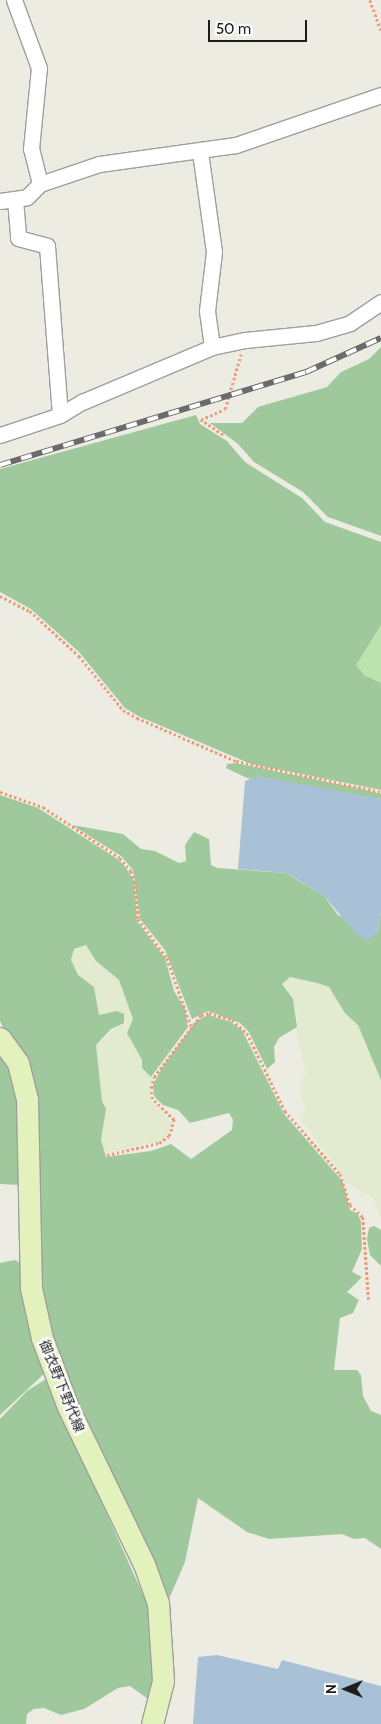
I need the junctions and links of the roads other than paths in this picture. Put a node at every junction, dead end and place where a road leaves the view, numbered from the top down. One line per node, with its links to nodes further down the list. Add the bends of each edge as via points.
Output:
1 (14, 0): 4 (street, via 40,68 31,148)
2 (381, 94): 3 (street, via 236,145)
3 (200, 152): 4 (street, via 99,164); 7 (street, via 214,252 207,311)
4 (40, 184): 5 (street, via 27,197)
5 (8, 201): 8 (street, via 18,238 47,246)
6 (381, 302): 7 (street, via 350,323 316,333 245,340)
7 (212, 347): 8 (street, via 82,402)
8 (60, 415): 9 (street)
9 (0, 435)
10 (0, 1038): 11 (main road, 御衣野下野代線, via 18,1063 27,1099 31,1288 42,1338 68,1406 144,1564 158,1603 162,1681)
11 (152, 1724)

